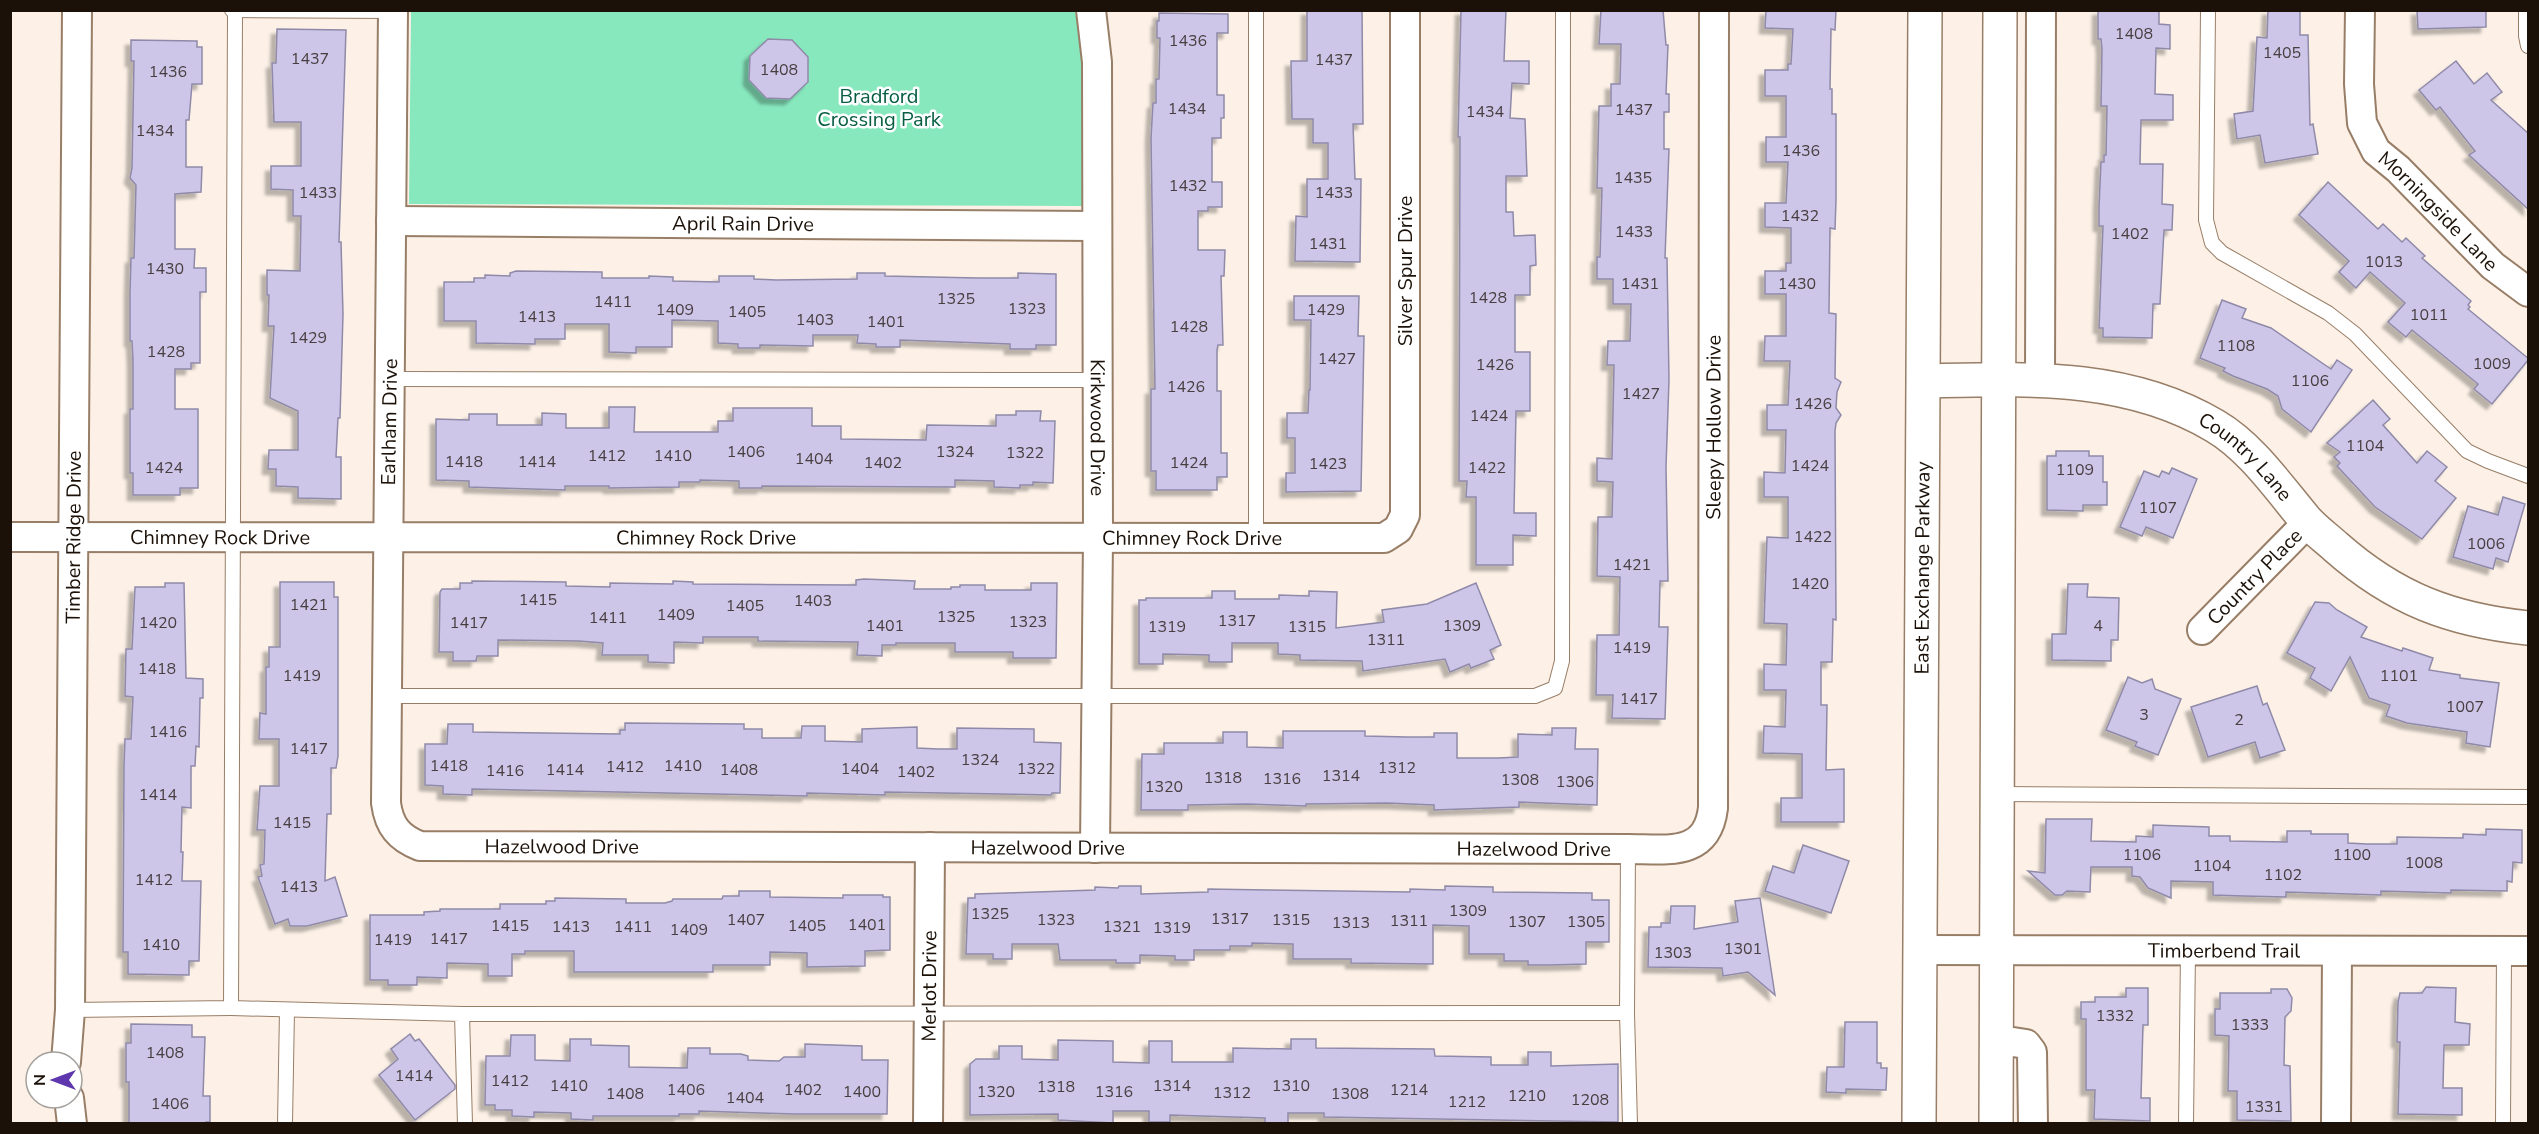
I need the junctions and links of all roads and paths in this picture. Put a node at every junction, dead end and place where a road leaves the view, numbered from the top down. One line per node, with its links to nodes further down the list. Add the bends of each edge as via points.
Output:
1 (77, 10): 28 (street, Timber Ridge Drive)
2 (1091, 10): 17 (street, Kirkwood Drive, via 1097,62)
3 (1256, 10): 32 (lane)
4 (1405, 10): 26 (street, Silver Spur Drive, via 1405,515)
5 (1563, 10): 36 (lane, via 1562,662 1555,688 1535,696)
6 (1714, 10): 40 (street, Sleepy Hollow Drive, via 1713,808 1712,821)
7 (1925, 10): 23 (main road, East Exchange Parkway)
8 (2000, 10): 20 (main road)
9 (2041, 10): 21 (street)
10 (2208, 10): 24 (lane, via 2206,220 2212,243 2222,253 2328,313 2355,334 2467,451)
11 (2360, 10): 18 (street, Morningside Lane, via 2362,123 2376,151 2493,266)
12 (2526, 10): 15 (lane)
13 (233, 11): 14 (lane); 29 (lane)
14 (393, 11): 16 (street, Earlham Drive)
15 (2529, 46)
16 (391, 221): 17 (street, April Rain Drive); 19 (street, Earlham Drive)
17 (1097, 226): 22 (street, Kirkwood Drive)
18 (2529, 292)
19 (390, 379): 22 (lane); 30 (street, Earlham Drive)
20 (1999, 379): 21 (main road, Country Lane); 23 (main road, Country Lane); 37 (main road)
21 (2040, 379): 25 (main road, Country Lane, via 2091,383 2143,395 2183,409 2217,427 2257,461)
22 (1097, 380): 31 (street, Kirkwood Drive)
23 (1924, 381): 44 (main road, East Exchange Parkway)
24 (2529, 476)
25 (2308, 522): 33 (main road, Country Lane, via 2349,558 2418,602 2487,624); 34 (street, Country Place)
26 (1398, 529): 32 (street, Chimney Rock Drive, via 1384,538)
27 (10, 537): 28 (street, Chimney Rock Drive)
28 (73, 537): 29 (street, Chimney Rock Drive); 50 (street, Timber Ridge Drive)
29 (231, 537): 30 (street, Chimney Rock Drive); 49 (lane)
30 (388, 537): 31 (street, Chimney Rock Drive); 35 (street, Earlham Drive)
31 (1098, 538): 32 (street, Chimney Rock Drive); 36 (street, Kirkwood Drive)
32 (1256, 538)
33 (2529, 628)
34 (2202, 630)
35 (387, 696): 36 (lane); 39 (street, Earlham Drive, via 386,803 388,818)
36 (1096, 696): 42 (street, Kirkwood Drive)
37 (1998, 794): 38 (lane); 45 (main road)
38 (2529, 798)
39 (396, 831): 41 (street, Hazelwood Drive, via 406,841 420,846)
40 (1700, 838): 43 (street, Hazelwood Drive, via 1685,848)
41 (930, 847): 42 (street, Hazelwood Drive); 52 (street, Merlot Drive)
42 (1095, 848): 43 (street, Hazelwood Drive)
43 (1628, 849): 53 (lane)
44 (1921, 950): 45 (street, Timberbend Trail); 61 (main road, East Exchange Parkway)
45 (1998, 950): 46 (street, Timberbend Trail); 55 (main road)
46 (2188, 950): 47 (street, Timberbend Trail); 64 (lane)
47 (2337, 951): 48 (street, Timberbend Trail); 65 (street)
48 (2516, 951): 66 (lane)
49 (231, 1008): 50 (lane); 51 (lane)
50 (70, 1010): 56 (street, Timber Ridge Drive)
51 (287, 1010): 54 (lane); 57 (lane)
52 (929, 1012): 53 (lane, via 1275,1016); 54 (lane); 59 (street, Merlot Drive)
53 (1627, 1012): 60 (lane)
54 (462, 1014): 58 (lane)
55 (1997, 1043): 62 (main road); 63 (street, via 2026,1044 2032,1052)
56 (67, 1050)
57 (285, 1124)
58 (465, 1124)
59 (928, 1124)
60 (1630, 1124)
61 (1919, 1124)
62 (1996, 1124)
63 (2033, 1124)
64 (2186, 1124)
65 (2336, 1124)
66 (2503, 1124)

